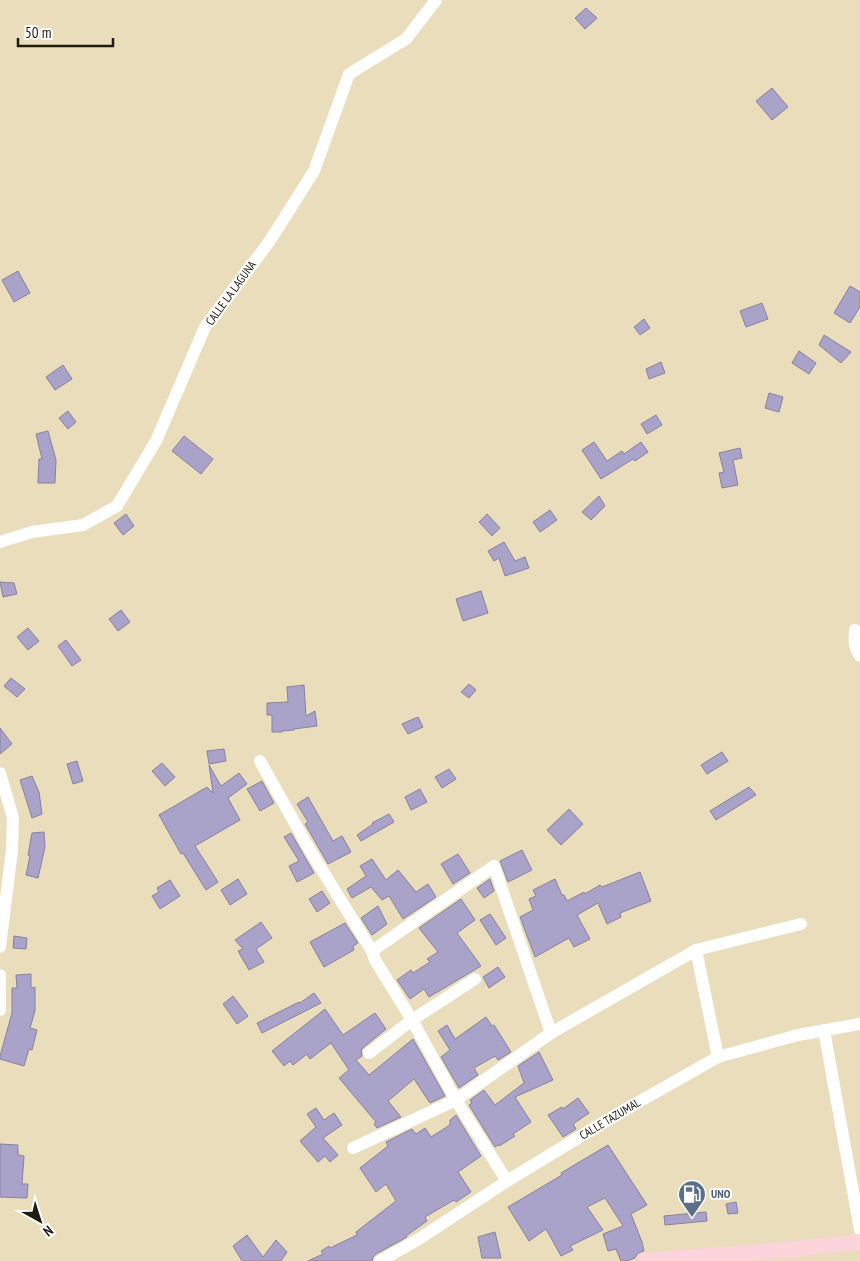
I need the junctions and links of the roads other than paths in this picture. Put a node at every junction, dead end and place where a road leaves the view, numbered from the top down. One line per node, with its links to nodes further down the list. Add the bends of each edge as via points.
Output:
1 (436, 0): 2 (street, CALLE LA LAGUNA, via 406,39 350,74 314,171 269,242 205,327 156,441 117,506 83,525 32,532)
2 (0, 542)
3 (855, 630): 4 (street, via 854,640)
4 (860, 656)
5 (260, 761): 10 (street)
6 (0, 773): 8 (street, via 13,818)
7 (801, 924): 9 (street)
8 (0, 947)
9 (696, 950): 17 (street); 19 (street)
10 (372, 951): 14 (street); 17 (street, via 494,866)
11 (0, 975): 13 (street)
12 (475, 979): 14 (street)
13 (0, 1010)
14 (412, 1020): 18 (street); 20 (street)
15 (860, 1024): 16 (street, CALLE TAZUMAL)
16 (824, 1030): 19 (street, CALLE TAZUMAL); 23 (street)
17 (551, 1032): 20 (street)
18 (370, 1053)
19 (718, 1057): 22 (street, CALLE TAZUMAL)
20 (456, 1100): 21 (street); 22 (street)
21 (353, 1148)
22 (507, 1181): 25 (street, CALLE TAZUMAL)
23 (860, 1230)
24 (860, 1242): 26 (main road)
25 (380, 1261)
26 (644, 1261)

